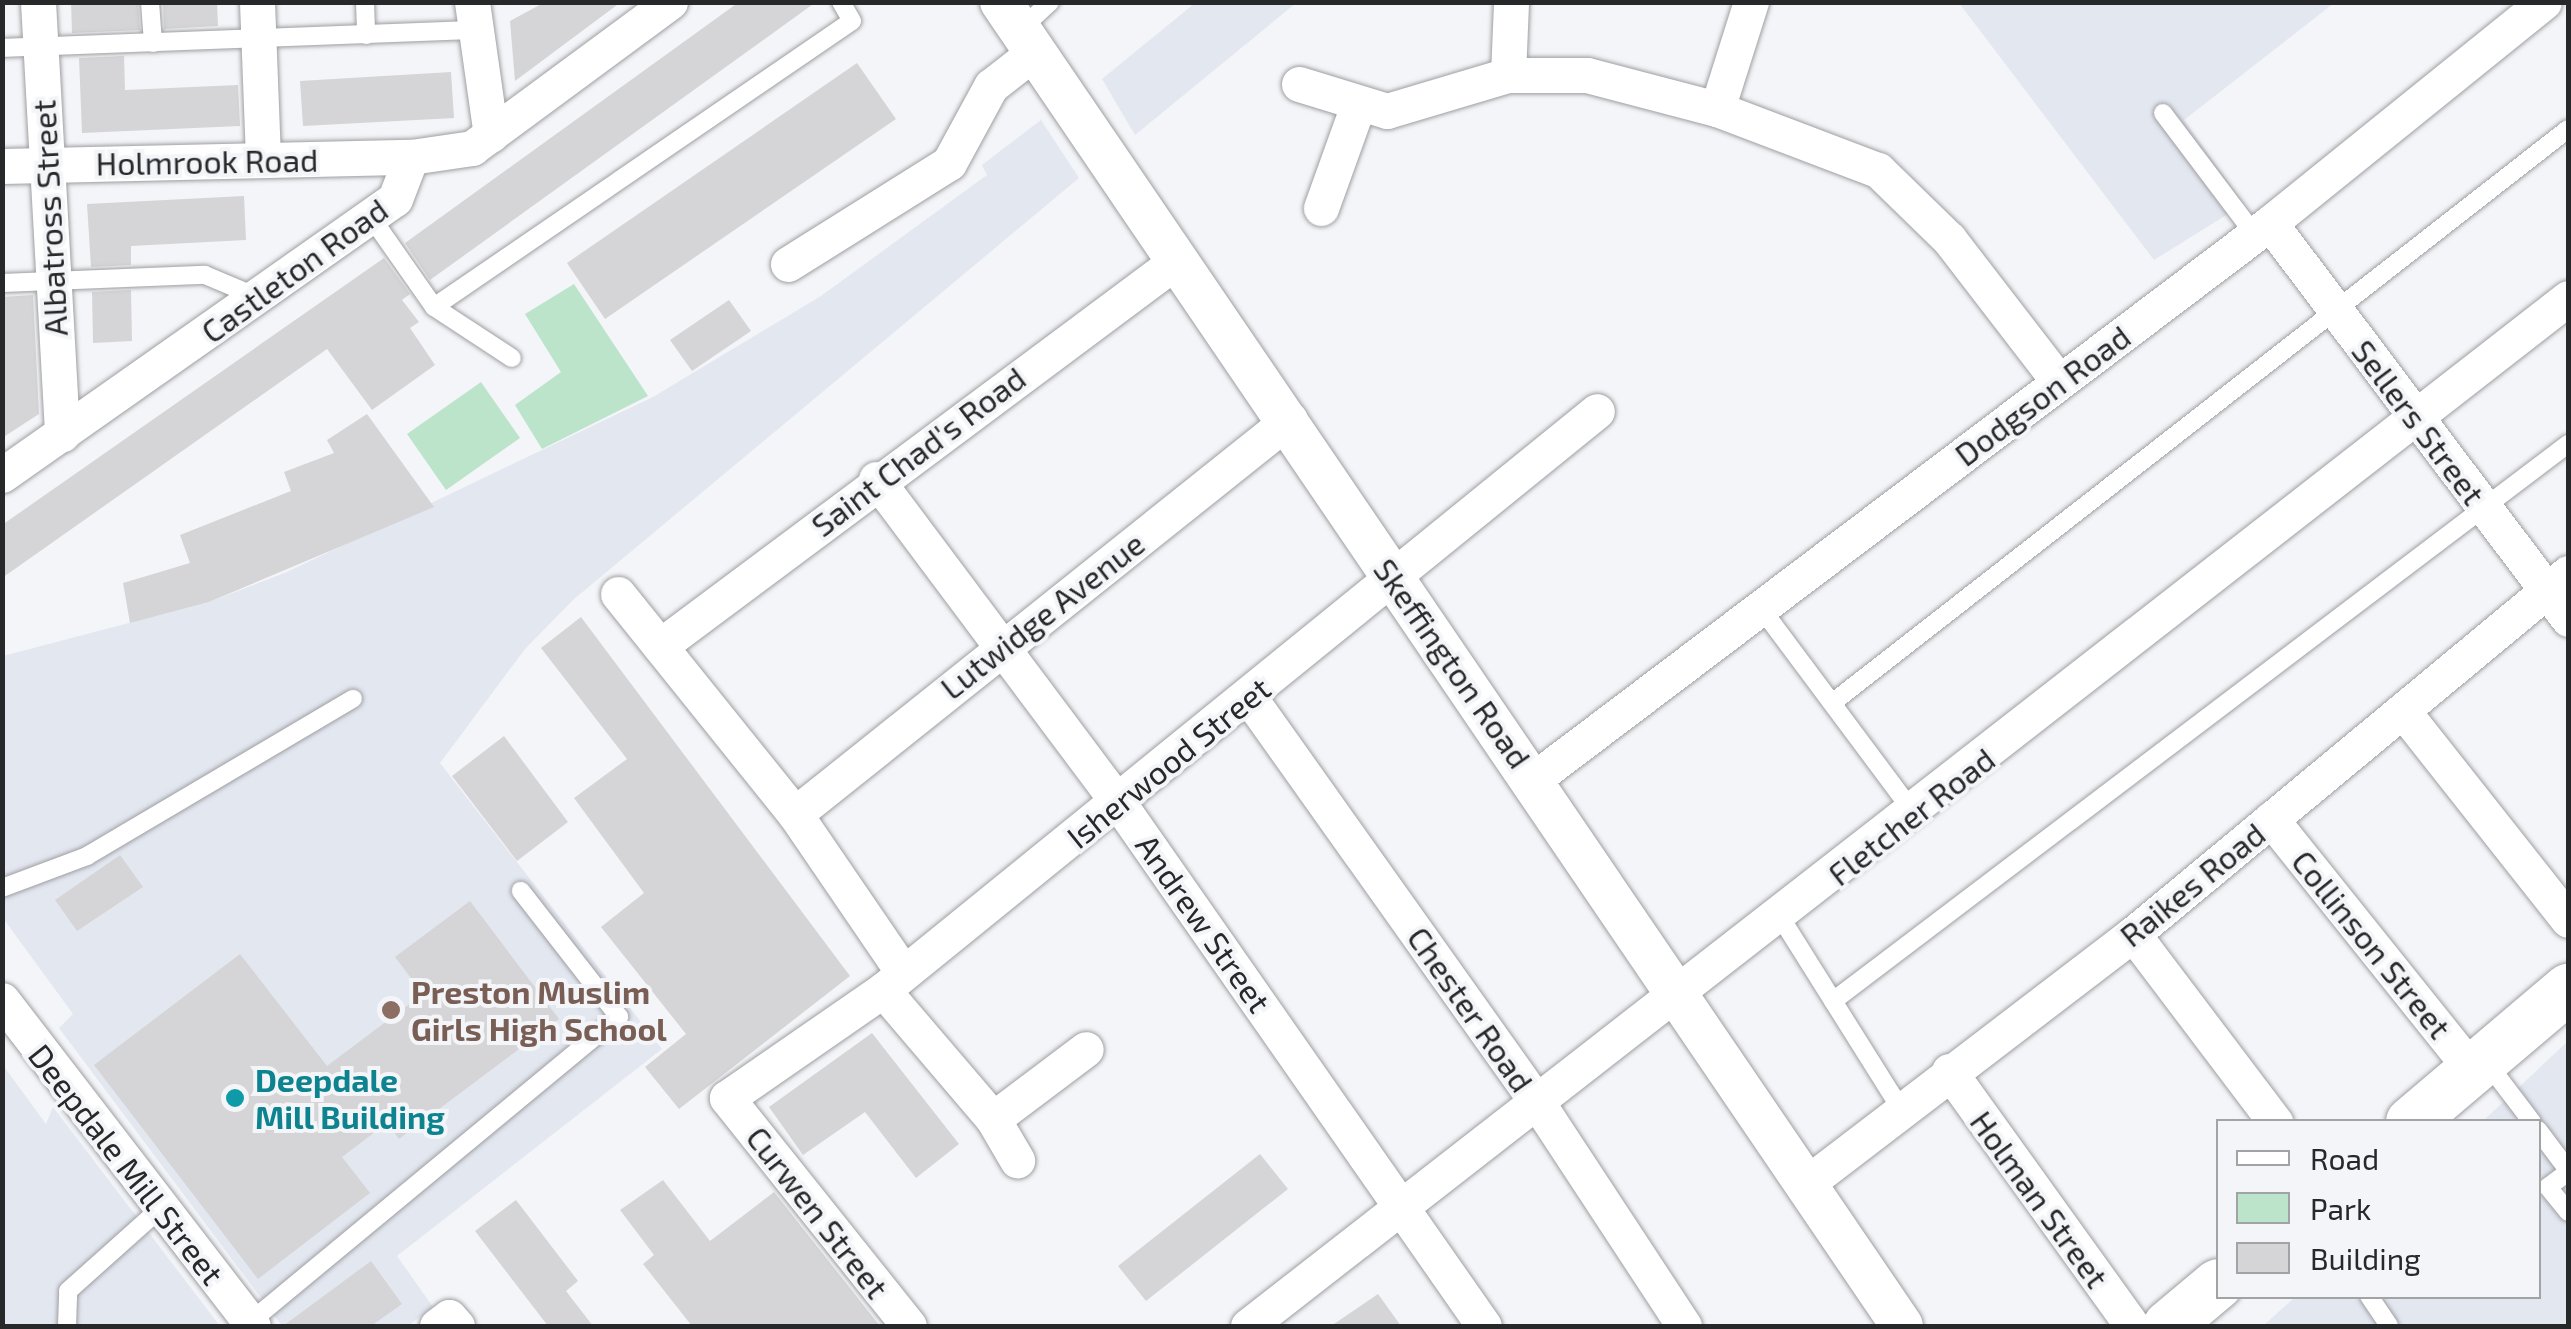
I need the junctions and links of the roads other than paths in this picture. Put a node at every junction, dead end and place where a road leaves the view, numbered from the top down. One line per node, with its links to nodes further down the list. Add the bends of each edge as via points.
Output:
1 (38, 2): 15 (street, Albatross Street)
2 (150, 2): 14 (lane)
3 (258, 2): 13 (street)
4 (364, 2): 12 (lane)
5 (670, 2): 23 (street)
6 (842, 2): 37 (lane, via 852,20)
7 (1511, 2): 17 (street)
8 (1752, 2): 20 (street)
9 (2544, 2): 30 (street, Dodgson Road)
10 (474, 16): 12 (lane); 23 (street)
11 (1026, 22): 31 (street, Skeffington Road); 32 (street, via 949,163)
12 (366, 35): 13 (lane)
13 (259, 38): 14 (lane); 25 (street)
14 (153, 43): 15 (lane)
15 (40, 47): 16 (lane); 26 (street, Albatross Street)
16 (2, 48)
17 (1508, 75): 19 (street, via 1387,112); 20 (street, via 1587,75)
18 (1298, 84): 19 (street)
19 (1357, 108): 28 (street)
20 (1717, 109): 40 (street, via 1878,170 1949,239)
21 (2163, 113): 30 (lane)
22 (2568, 130): 38 (lane)
23 (491, 135): 24 (street, via 472,148)
24 (412, 156): 25 (street, Holmrook Road); 29 (street, Castleton Road, via 395,199)
25 (264, 158): 26 (street, Holmrook Road)
26 (43, 165): 27 (street, Holmrook Road); 33 (street, Albatross Street)
27 (2, 166)
28 (1321, 208)
29 (371, 217): 35 (street, Castleton Road); 37 (lane)
30 (2263, 229): 38 (street, Sellers Street); 40 (street, Dodgson Road)
31 (1179, 259): 43 (street, Skeffington Road); 47 (street, Saint Chad's Road)
32 (788, 264)
33 (52, 282): 34 (lane); 35 (lane, via 205,274); 44 (street, Albatross Street)
34 (2, 284)
35 (257, 298): 44 (street, Castleton Road)
36 (2568, 298): 42 (street, Fletcher Road)
37 (434, 307): 39 (lane)
38 (2336, 313): 42 (street, Sellers Street); 58 (lane)
39 (512, 358)
40 (2060, 382): 52 (street, Dodgson Road)
41 (1598, 411): 49 (street, Isherwood Street)
42 (2416, 418): 48 (street, Sellers Street); 62 (street, Fletcher Road)
43 (1290, 419): 49 (street, Skeffington Road); 55 (street, Lutwidge Avenue)
44 (62, 434): 46 (street, Castleton Road)
45 (2568, 444): 48 (lane)
46 (2, 475)
47 (876, 479): 54 (street, Saint Chad's Road); 55 (street, Andrew Street)
48 (2485, 509): 50 (street, Sellers Street); 74 (lane)
49 (1394, 582): 56 (street, Isherwood Street); 60 (street, Skeffington Road)
50 (2558, 582): 53 (street, Sellers Street); 59 (street, Raikes Road)
51 (618, 594): 54 (street)
52 (1760, 608): 58 (lane); 60 (street, Dodgson Road)
53 (2568, 619)
54 (660, 646): 63 (street)
55 (1002, 646): 61 (street, Andrew Street); 63 (street, Lutwidge Avenue)
56 (1249, 697): 61 (street, Isherwood Street); 79 (street, Chester Road)
57 (353, 699): 65 (lane, via 86,856)
58 (1832, 703): 62 (lane)
59 (2402, 710): 64 (street, Raikes Road); 68 (street)
60 (1534, 779): 72 (street, Skeffington Road)
61 (1118, 802): 70 (street, Isherwood Street); 89 (street, Andrew Street)
62 (1914, 813): 67 (street, Fletcher Road)
63 (795, 814): 70 (street)
64 (2271, 819): 69 (street, Raikes Road); 76 (street, Collinson Street)
65 (2, 888)
66 (521, 890): 94 (lane, via 619,1017)
67 (1781, 918): 72 (street, Fletcher Road); 74 (lane)
68 (2568, 920)
69 (2132, 934): 77 (street, Raikes Road); 82 (street)
70 (892, 980): 78 (street, Isherwood Street); 81 (street)
71 (2568, 989): 76 (main road)
72 (1679, 998): 79 (street, Fletcher Road); 88 (street, Skeffington Road)
73 (2, 1000): 90 (street, Deepdale Mill Street)
74 (1832, 1001): 80 (lane)
75 (1086, 1049): 81 (street)
76 (2479, 1064): 83 (main road); 84 (lane)
77 (1949, 1071): 80 (street, Raikes Road); 95 (street, Holman Street)
78 (727, 1098): 97 (street, Curwen Street)
79 (1539, 1106): 89 (street, Fletcher Road); 100 (street, Chester Road)
80 (1901, 1109): 88 (street, Raikes Road)
81 (992, 1119): 86 (street)
82 (2273, 1119)
83 (2415, 1119)
84 (2529, 1119)
85 (2541, 1134): 87 (lane)
86 (1017, 1160)
87 (2568, 1171): 91 (lane, via 2548,1187)
88 (1806, 1184): 101 (street, Skeffington Road)
89 (1405, 1206): 98 (street, Fletcher Road); 99 (street, Andrew Street)
90 (162, 1207): 94 (street, Deepdale Mill Street); 96 (lane, via 68,1291)
91 (2568, 1212)
92 (2216, 1286): 95 (main road)
93 (2371, 1299): 102 (lane)
94 (252, 1324)
95 (2165, 1324)
96 (66, 1326)
97 (908, 1326)
98 (1248, 1326)
99 (1484, 1326)
100 (1684, 1326)
101 (1902, 1326)
102 (2389, 1326)

